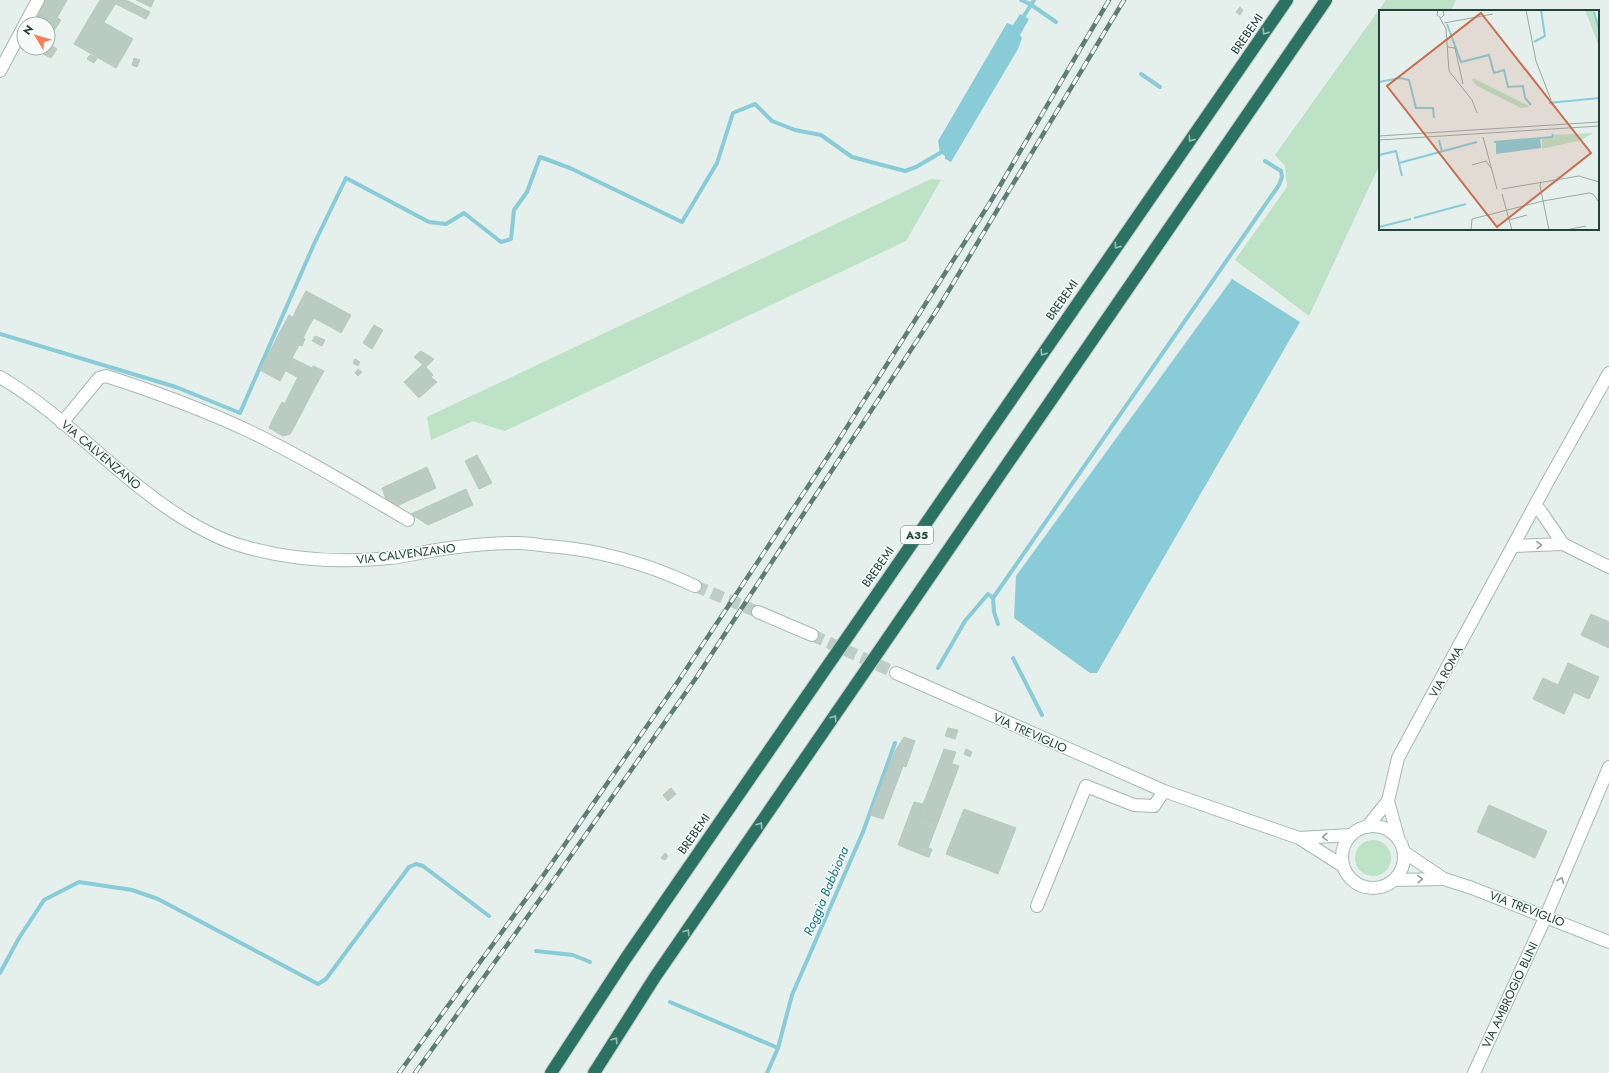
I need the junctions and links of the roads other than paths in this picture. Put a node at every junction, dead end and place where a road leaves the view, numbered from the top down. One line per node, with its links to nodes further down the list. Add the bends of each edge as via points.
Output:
1 (38, 0): 4 (main road)
2 (1287, 0): 33 (highway, BREBEMI / A35, one-way to 33, via 626,958)
3 (1326, 0): 34 (highway, A35, one-way to 3, via 655,977)
4 (30, 16)
5 (16, 42): 6 (main road)
6 (0, 71)
7 (1609, 373): 10 (main road, VIA ROMA)
8 (0, 377): 9 (main road, VIA CALVENZANO)
9 (62, 423): 11 (main road, via 99,378 106,376 168,397 253,433); 15 (main road, VIA CALVENZANO, via 167,508 212,534 238,545 290,557 344,561 391,558 449,548 519,543 599,553 666,573)
10 (1536, 506): 12 (main road); 13 (main road, VIA ROMA)
11 (408, 520)
12 (1563, 544): 13 (main road, one-way to 12); 14 (main road)
13 (1514, 546): 21 (main road, VIA ROMA, via 1398,758)
14 (1609, 566)
15 (695, 586)
16 (758, 612): 17 (main road)
17 (812, 635)
18 (896, 673): 20 (main road, VIA TREVIGLIO)
19 (1609, 767): 31 (main road, VIA AMBROGIO BLINI, one-way to 19)
20 (1164, 791): 25 (main road, VIA TREVIGLIO); 30 (main road, via 1154,806 1134,804 1086,786)
21 (1388, 801): 22 (main road, VIA ROMA); 24 (main road, VIA ROMA)
22 (1367, 827): 23 (main road, VIA TREVIGLIO); 24 (main road, via 1384,828)
23 (1351, 835): 25 (main road, VIA TREVIGLIO, one-way to 25); 27 (main road, via 1343,849)
24 (1398, 837): 26 (main road)
25 (1299, 838): 27 (main road, VIA TREVIGLIO)
26 (1404, 852): 28 (main road, VIA TREVIGLIO); 29 (main road, via 1402,871)
27 (1343, 866): 29 (main road, VIA TREVIGLIO, via 1356,884 1366,888 1376,889)
28 (1444, 879): 29 (main road, VIA TREVIGLIO, one-way to 28); 31 (main road, VIA TREVIGLIO)
29 (1396, 880)
30 (1037, 906)
31 (1546, 916): 32 (main road, VIA TREVIGLIO); 35 (main road, VIA AMBROGIO BLINI)
32 (1609, 942)
33 (551, 1073)
34 (594, 1073)
35 (1474, 1073)

